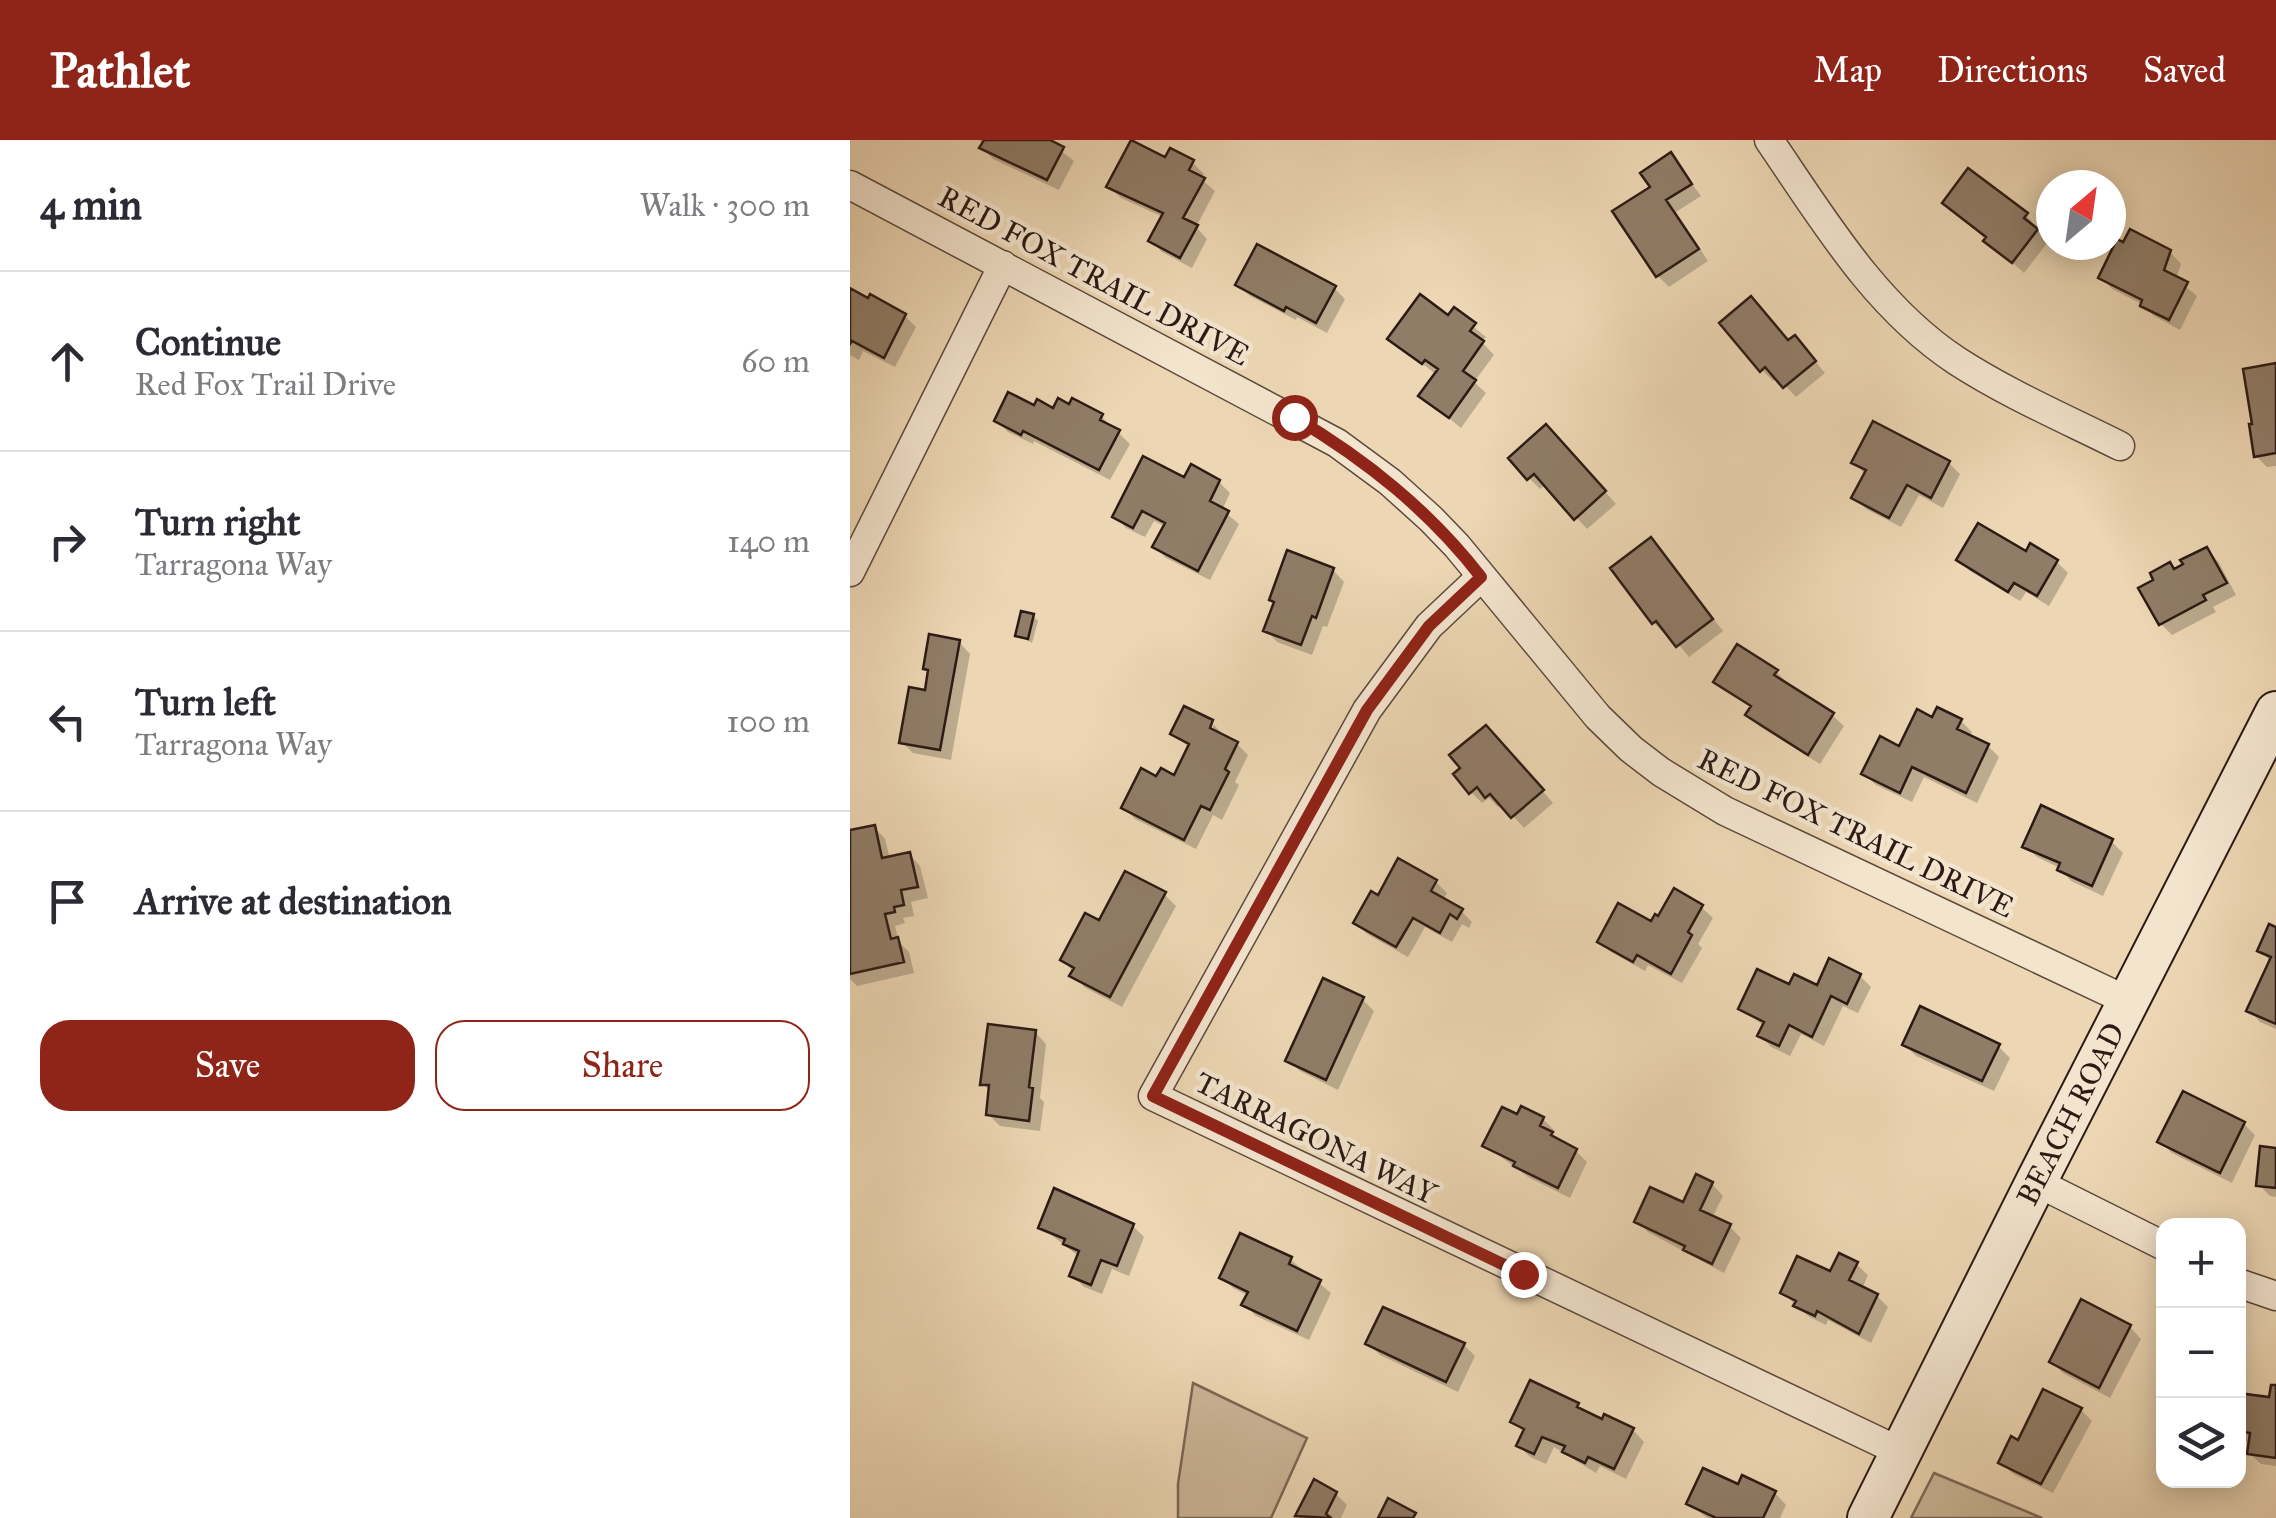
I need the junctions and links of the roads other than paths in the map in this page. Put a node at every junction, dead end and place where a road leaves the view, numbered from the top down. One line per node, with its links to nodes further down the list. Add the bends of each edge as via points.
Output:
1 (1769, 140): 4 (street, via 1862,272 1902,315 1955,360)
2 (850, 185): 3 (street, RED FOX TRAIL DRIVE)
3 (1003, 265): 5 (street); 6 (street, RED FOX TRAIL DRIVE, via 1337,443 1431,519)
4 (2120, 446)
5 (850, 572)
6 (1481, 577): 8 (street, RED FOX TRAIL DRIVE, via 1598,718 1676,782); 13 (street, TARRAGONA WAY, via 1429,626 1367,710 1153,1096)
7 (2276, 712): 8 (street, BEACH ROAD)
8 (2128, 1001): 9 (street, BEACH ROAD)
9 (2036, 1182): 10 (street); 13 (street, BEACH ROAD)
10 (2156, 1242)
11 (2246, 1285): 12 (street)
12 (2276, 1296)
13 (1901, 1452): 14 (street, BEACH ROAD)
14 (1868, 1518)

